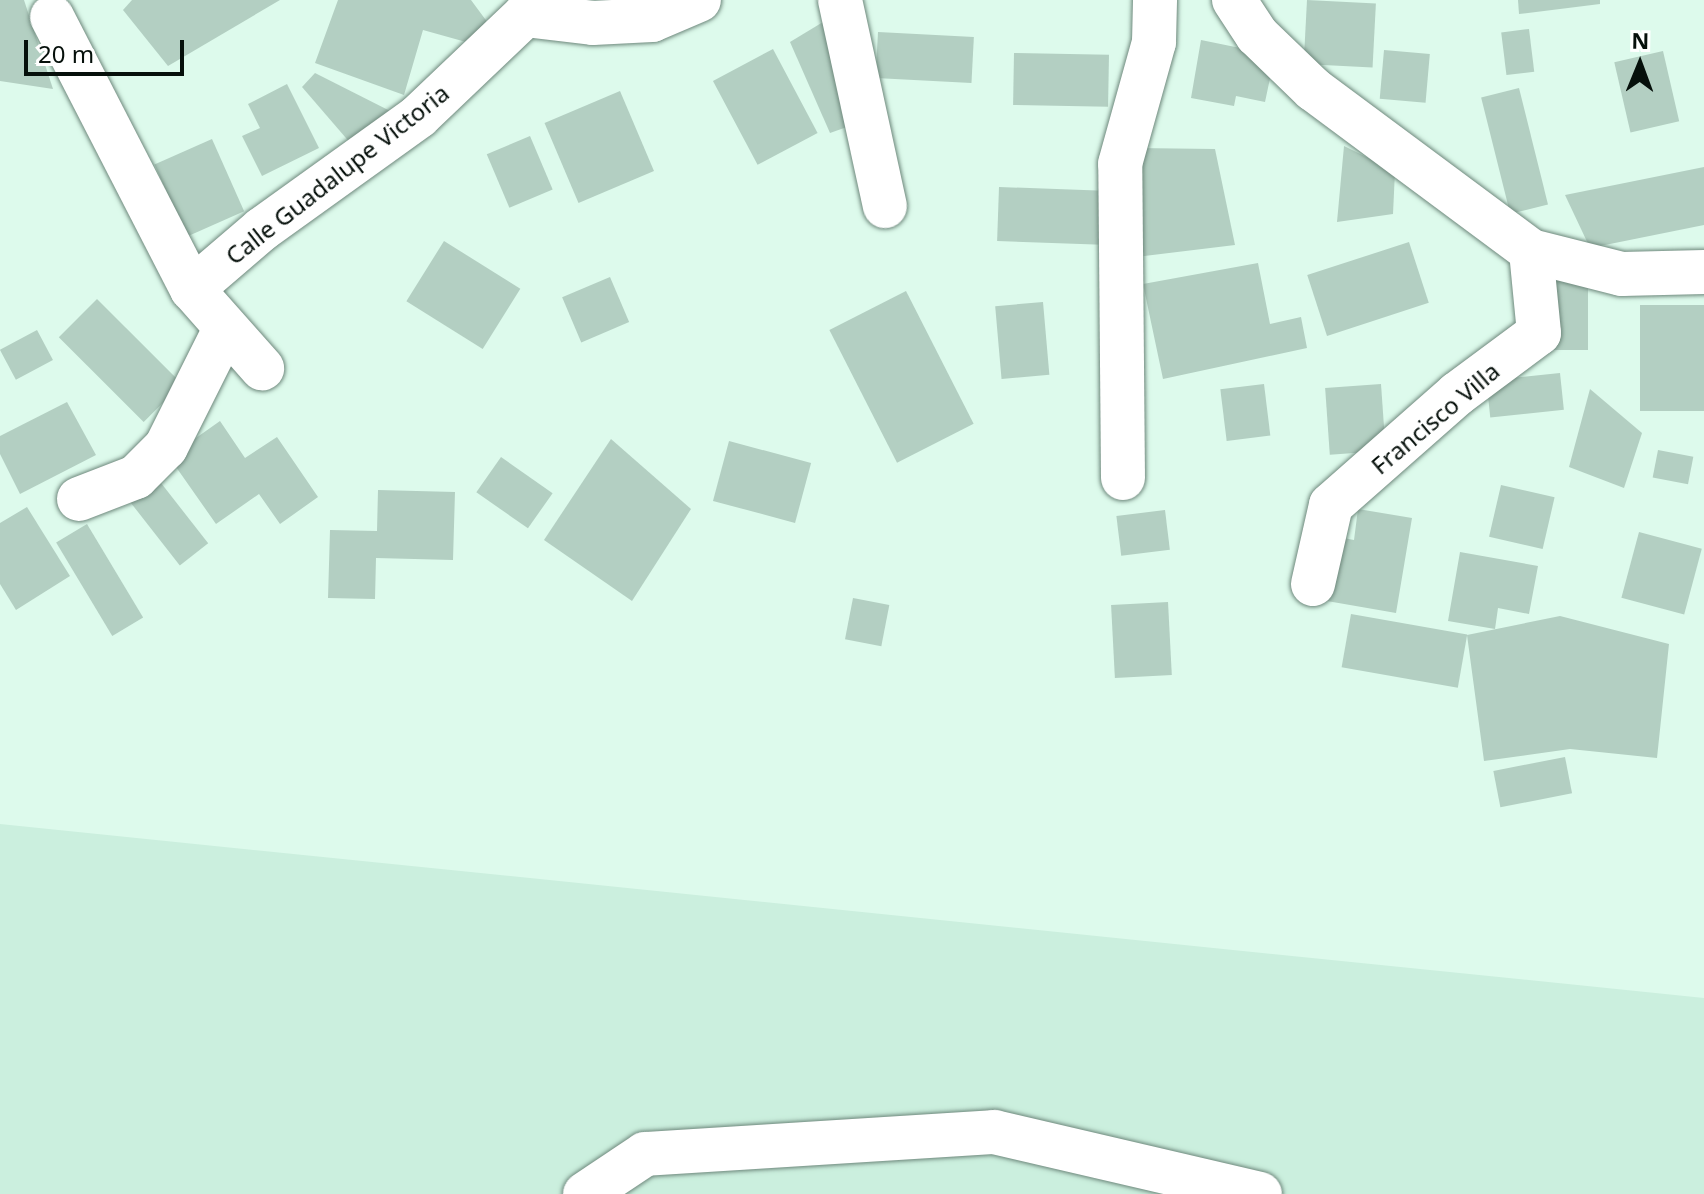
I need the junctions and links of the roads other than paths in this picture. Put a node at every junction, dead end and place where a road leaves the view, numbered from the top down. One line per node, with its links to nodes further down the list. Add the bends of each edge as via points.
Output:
1 (699, 0): 5 (street, Calle Guadalupe Victoria, via 652,20 593,23)
2 (840, 0): 7 (street)
3 (1155, 0): 13 (street, via 1154,42 1120,164)
4 (1234, 0): 8 (street, via 1257,35 1313,89)
5 (519, 7): 10 (street, Calle Guadalupe Victoria, via 419,116 262,229)
6 (52, 17): 10 (street)
7 (885, 206)
8 (1531, 251): 9 (street, via 1622,274); 15 (street, Francisco Villa, via 1539,333 1457,394 1331,505)
9 (1704, 272)
10 (192, 289): 11 (street)
11 (225, 329): 12 (street); 14 (street, via 166,447 136,477)
12 (262, 368)
13 (1123, 478)
14 (79, 499)
15 (1313, 584)
16 (585, 1194): 17 (street, via 645,1154 994,1132)
17 (1260, 1194)

